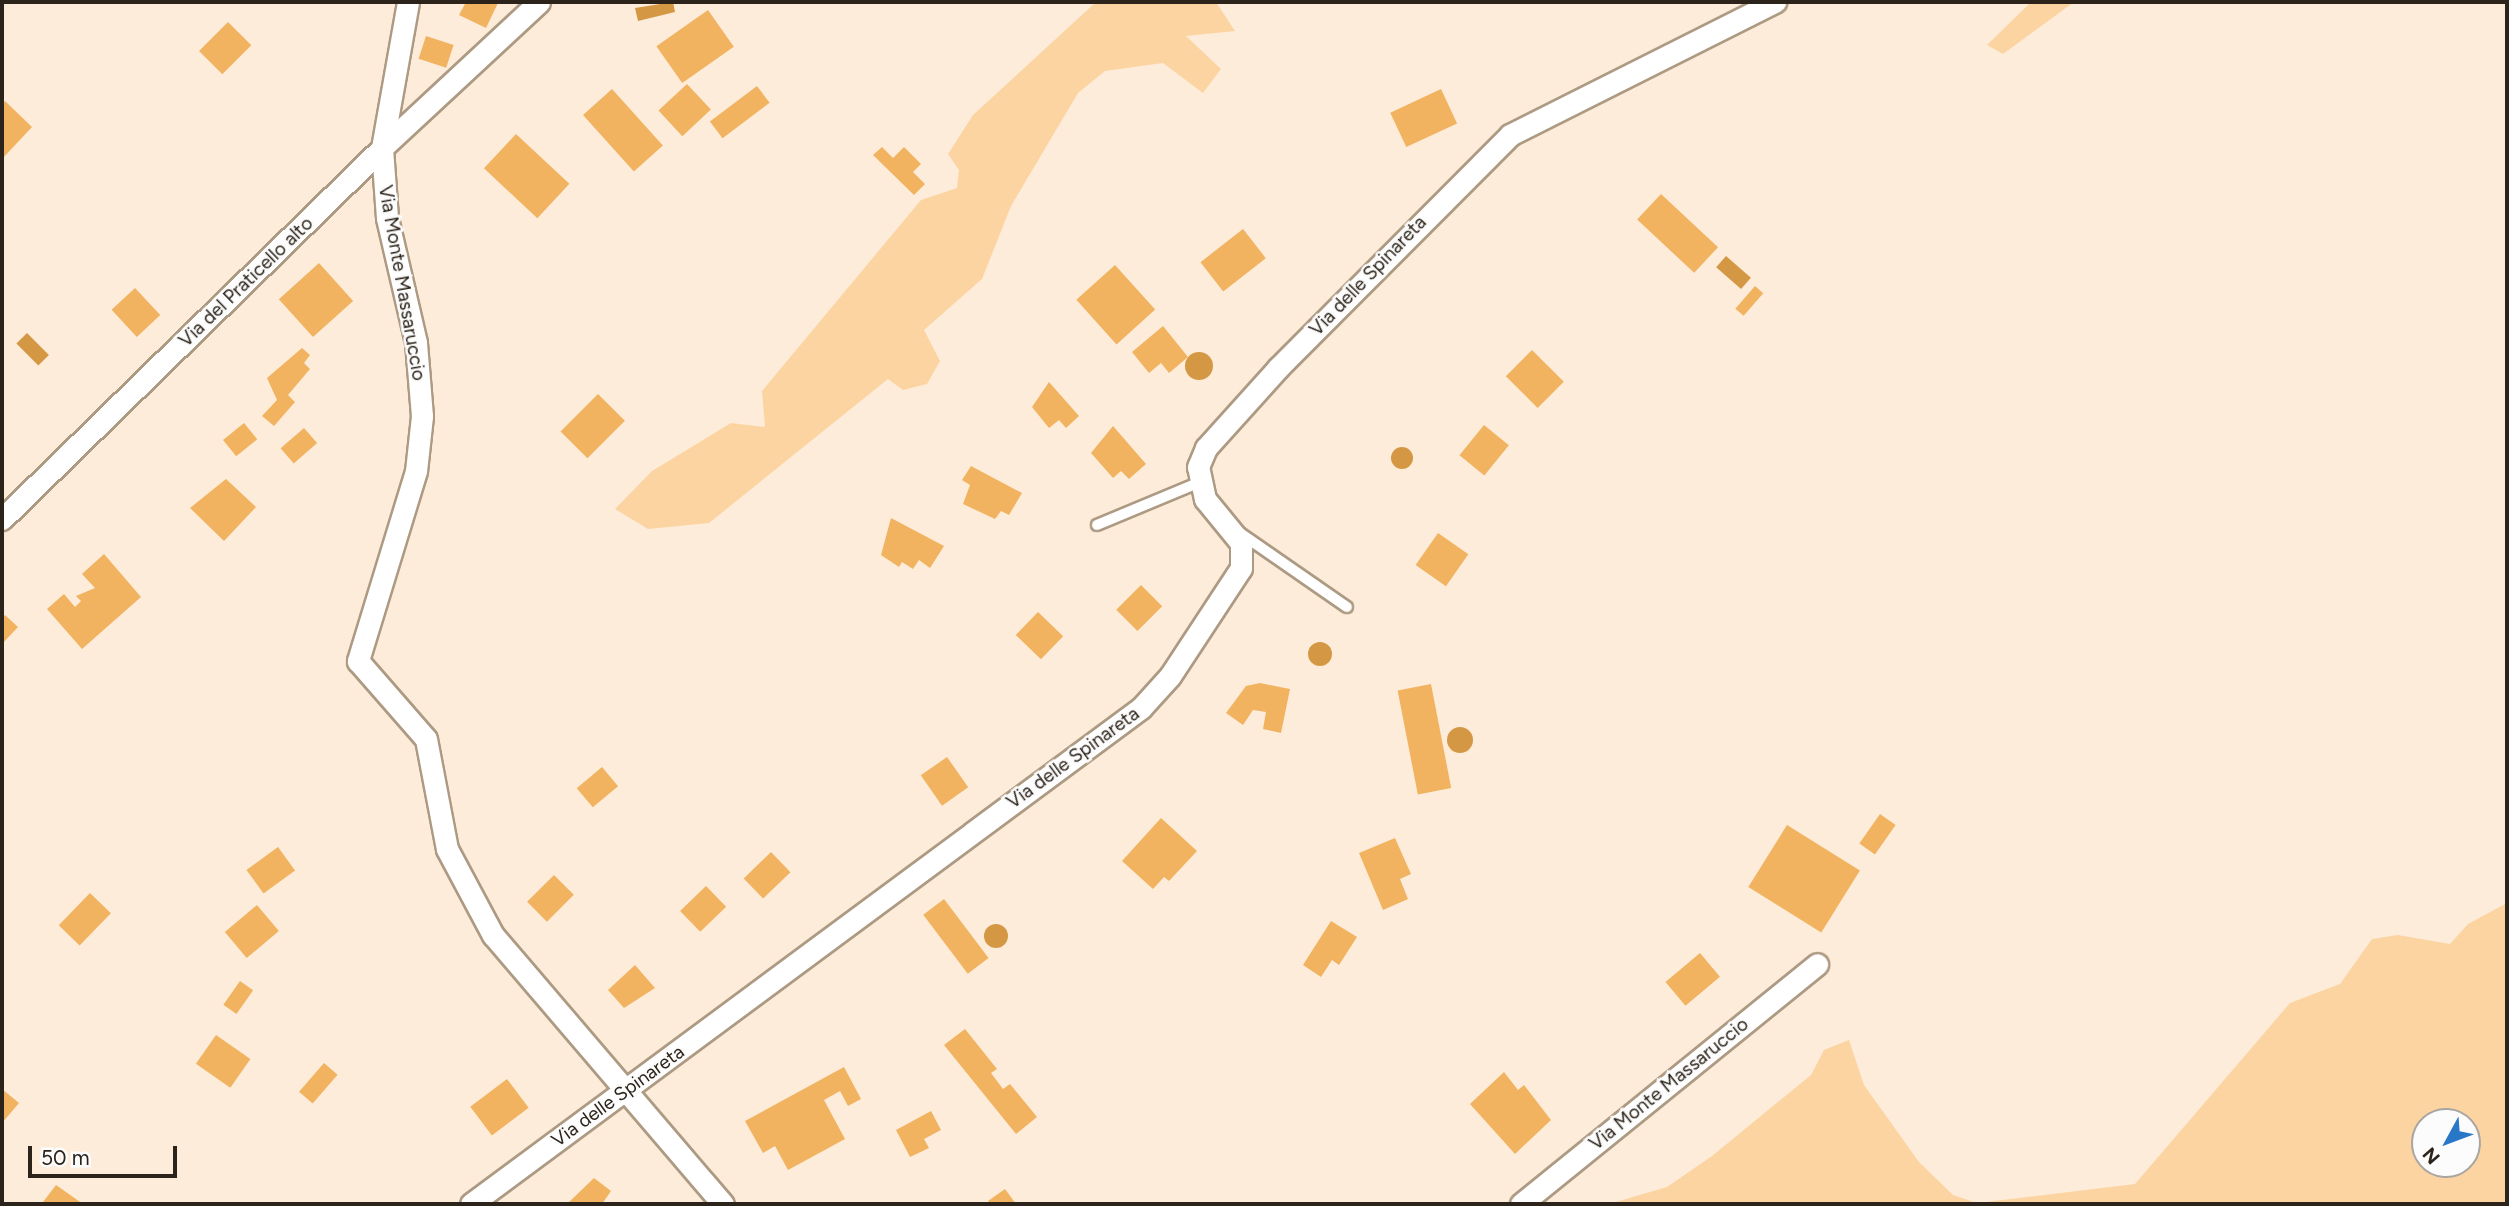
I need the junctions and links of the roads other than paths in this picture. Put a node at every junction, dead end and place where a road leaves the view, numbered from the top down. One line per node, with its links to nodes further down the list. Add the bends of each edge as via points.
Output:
1 (408, 2): 4 (street)
2 (538, 2): 4 (street, Via del Praticello alto)
3 (1775, 2): 5 (street, Via delle Spinareta, via 1675,47 1496,146 1206,448)
4 (382, 148): 6 (street, Via del Praticello alto); 11 (street, Via Monte Massaruccio, via 387,218 416,343 422,416 416,471 358,661 426,739 447,849 482,918 619,1080)
5 (1198, 483): 7 (lane); 8 (street, Via delle Spinareta)
6 (2, 519)
7 (1097, 525)
8 (1231, 527): 9 (lane); 11 (street, Via delle Spinareta, via 1243,552 1241,568 1170,676 1141,708)
9 (1347, 607)
10 (1817, 964): 14 (street, Via Monte Massaruccio)
11 (623, 1093): 12 (street, Via delle Spinareta); 13 (street, Via Monte Massaruccio)
12 (471, 1204)
13 (723, 1204)
14 (1521, 1204)

